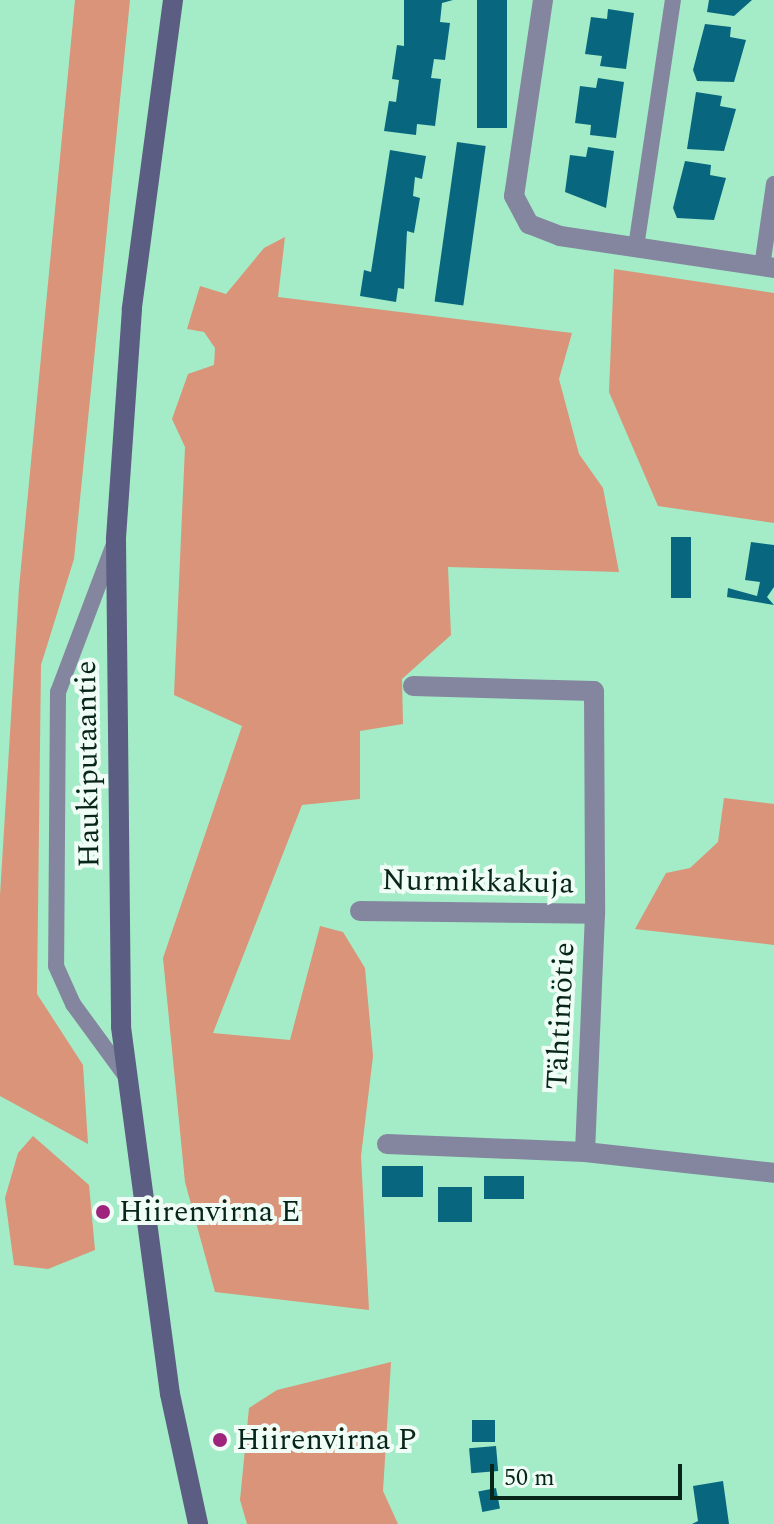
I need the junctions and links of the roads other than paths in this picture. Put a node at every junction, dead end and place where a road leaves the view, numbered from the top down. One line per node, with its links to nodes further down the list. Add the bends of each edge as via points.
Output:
1 (173, 0): 7 (main road, Haukiputaantie, via 132,309)
2 (543, 0): 5 (street, via 514,196 529,224)
3 (673, 0): 5 (lane)
4 (774, 184): 6 (lane)
5 (636, 247): 6 (street)
6 (768, 267)
7 (116, 539): 11 (main road, Haukiputaantie); 11 (lane, via 58,692 56,966 73,1004)
8 (413, 686): 10 (street, Tähtimötie, via 594,691)
9 (360, 911): 10 (street, Nurmikkakuja)
10 (595, 914): 13 (street, Tähtimötie)
11 (125, 1075): 15 (main road, Haukiputaantie, via 170,1394)
12 (387, 1144): 13 (street)
13 (585, 1152): 14 (street)
14 (774, 1173)
15 (198, 1524)

